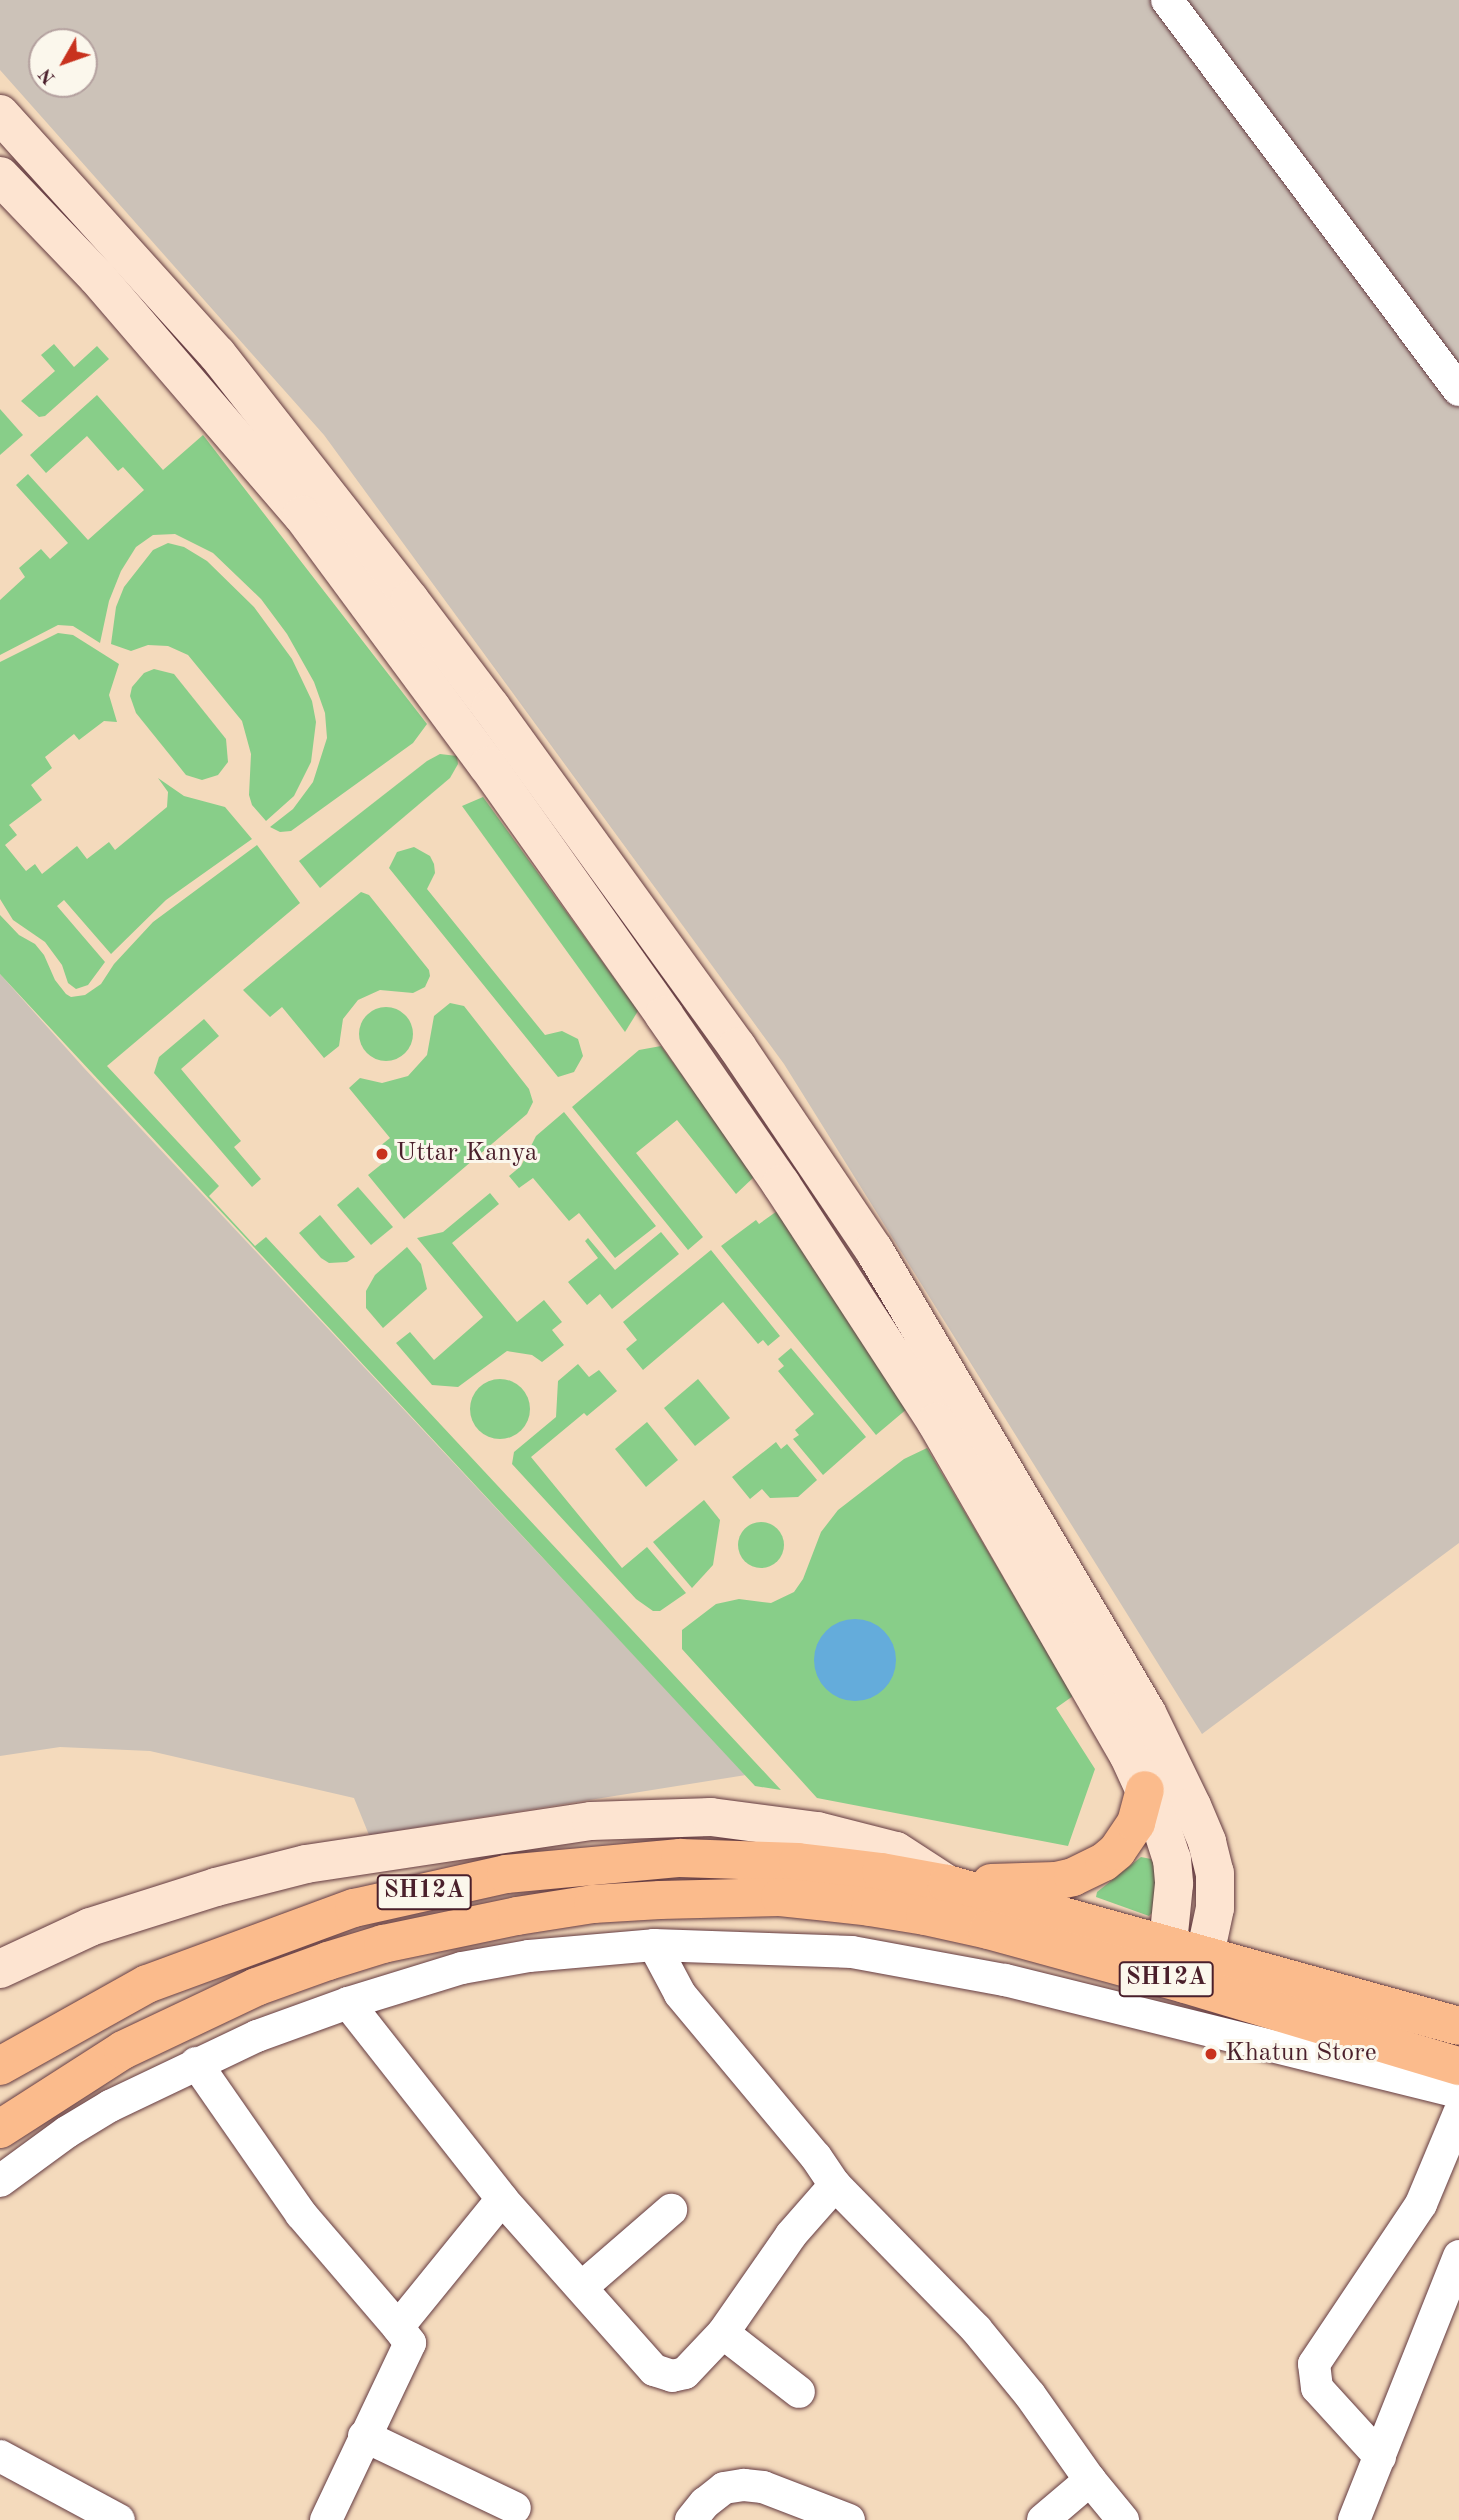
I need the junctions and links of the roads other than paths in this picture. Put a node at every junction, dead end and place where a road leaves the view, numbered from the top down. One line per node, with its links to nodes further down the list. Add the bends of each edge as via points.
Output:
1 (1167, 0): 4 (street)
2 (0, 114): 5 (street, via 217,354 492,707)
3 (0, 176): 6 (street, via 97,277 302,515)
4 (1459, 390)
5 (606, 865): 6 (street); 7 (street, via 737,1047 874,1250)
6 (574, 889): 7 (street)
7 (950, 1413): 8 (street); 9 (street)
8 (1147, 1713): 9 (street); 14 (street, via 1202,1830 1215,1873 1215,1908)
9 (1115, 1731): 10 (street)
10 (1144, 1790): 11 (main road, via 1128,1837 1089,1871 1056,1881); 14 (street, via 1172,1859)
11 (947, 1884): 13 (street, via 896,1851 817,1831 711,1818 591,1821 306,1864 90,1927); 14 (main road, SH12A); 21 (main road, SH12A, via 798,1862 680,1858 506,1874 354,1908 200,1962 147,1984)
12 (654, 1945): 15 (street, via 529,1956 461,1968); 18 (street, via 852,1952 1005,1980); 27 (street, via 680,1994)
13 (0, 1969)
14 (1183, 1969): 16 (main road, SH12A); 18 (street); 22 (main road, SH12A); 25 (main road, SH12A, via 870,1907 780,1897 593,1905 383,1944 256,1987 123,2050)
15 (348, 2003): 20 (street); 28 (street)
16 (1420, 2015): 17 (main road, SH12A); 19 (main road, SH12A)
17 (1459, 2015)
18 (1174, 2022): 23 (street)
19 (1459, 2026)
20 (196, 2063): 26 (street, via 67,2132); 32 (street, via 301,2214)
21 (0, 2066)
22 (1459, 2066)
23 (1459, 2092)
24 (1459, 2113): 37 (street, via 1422,2204 1314,2364 1317,2388)
25 (0, 2129)
26 (0, 2181)
27 (835, 2185): 33 (street, via 791,2235); 38 (street, via 976,2329)
28 (502, 2199): 31 (street); 32 (street)
29 (671, 2210): 31 (street)
30 (1459, 2256): 37 (street)
31 (582, 2287): 33 (street, via 654,2370 672,2376 685,2373)
32 (398, 2328): 35 (street, via 410,2343)
33 (723, 2333): 34 (street)
34 (799, 2392)
35 (364, 2436): 39 (street); 41 (street)
36 (0, 2456): 40 (street)
37 (1380, 2457): 46 (street)
38 (1090, 2480): 44 (street); 45 (street)
39 (515, 2508)
40 (119, 2520)
41 (326, 2520)
42 (691, 2520): 43 (street, via 724,2488 744,2485 763,2487)
43 (849, 2520)
44 (1043, 2520)
45 (1123, 2520)
46 (1354, 2520)

